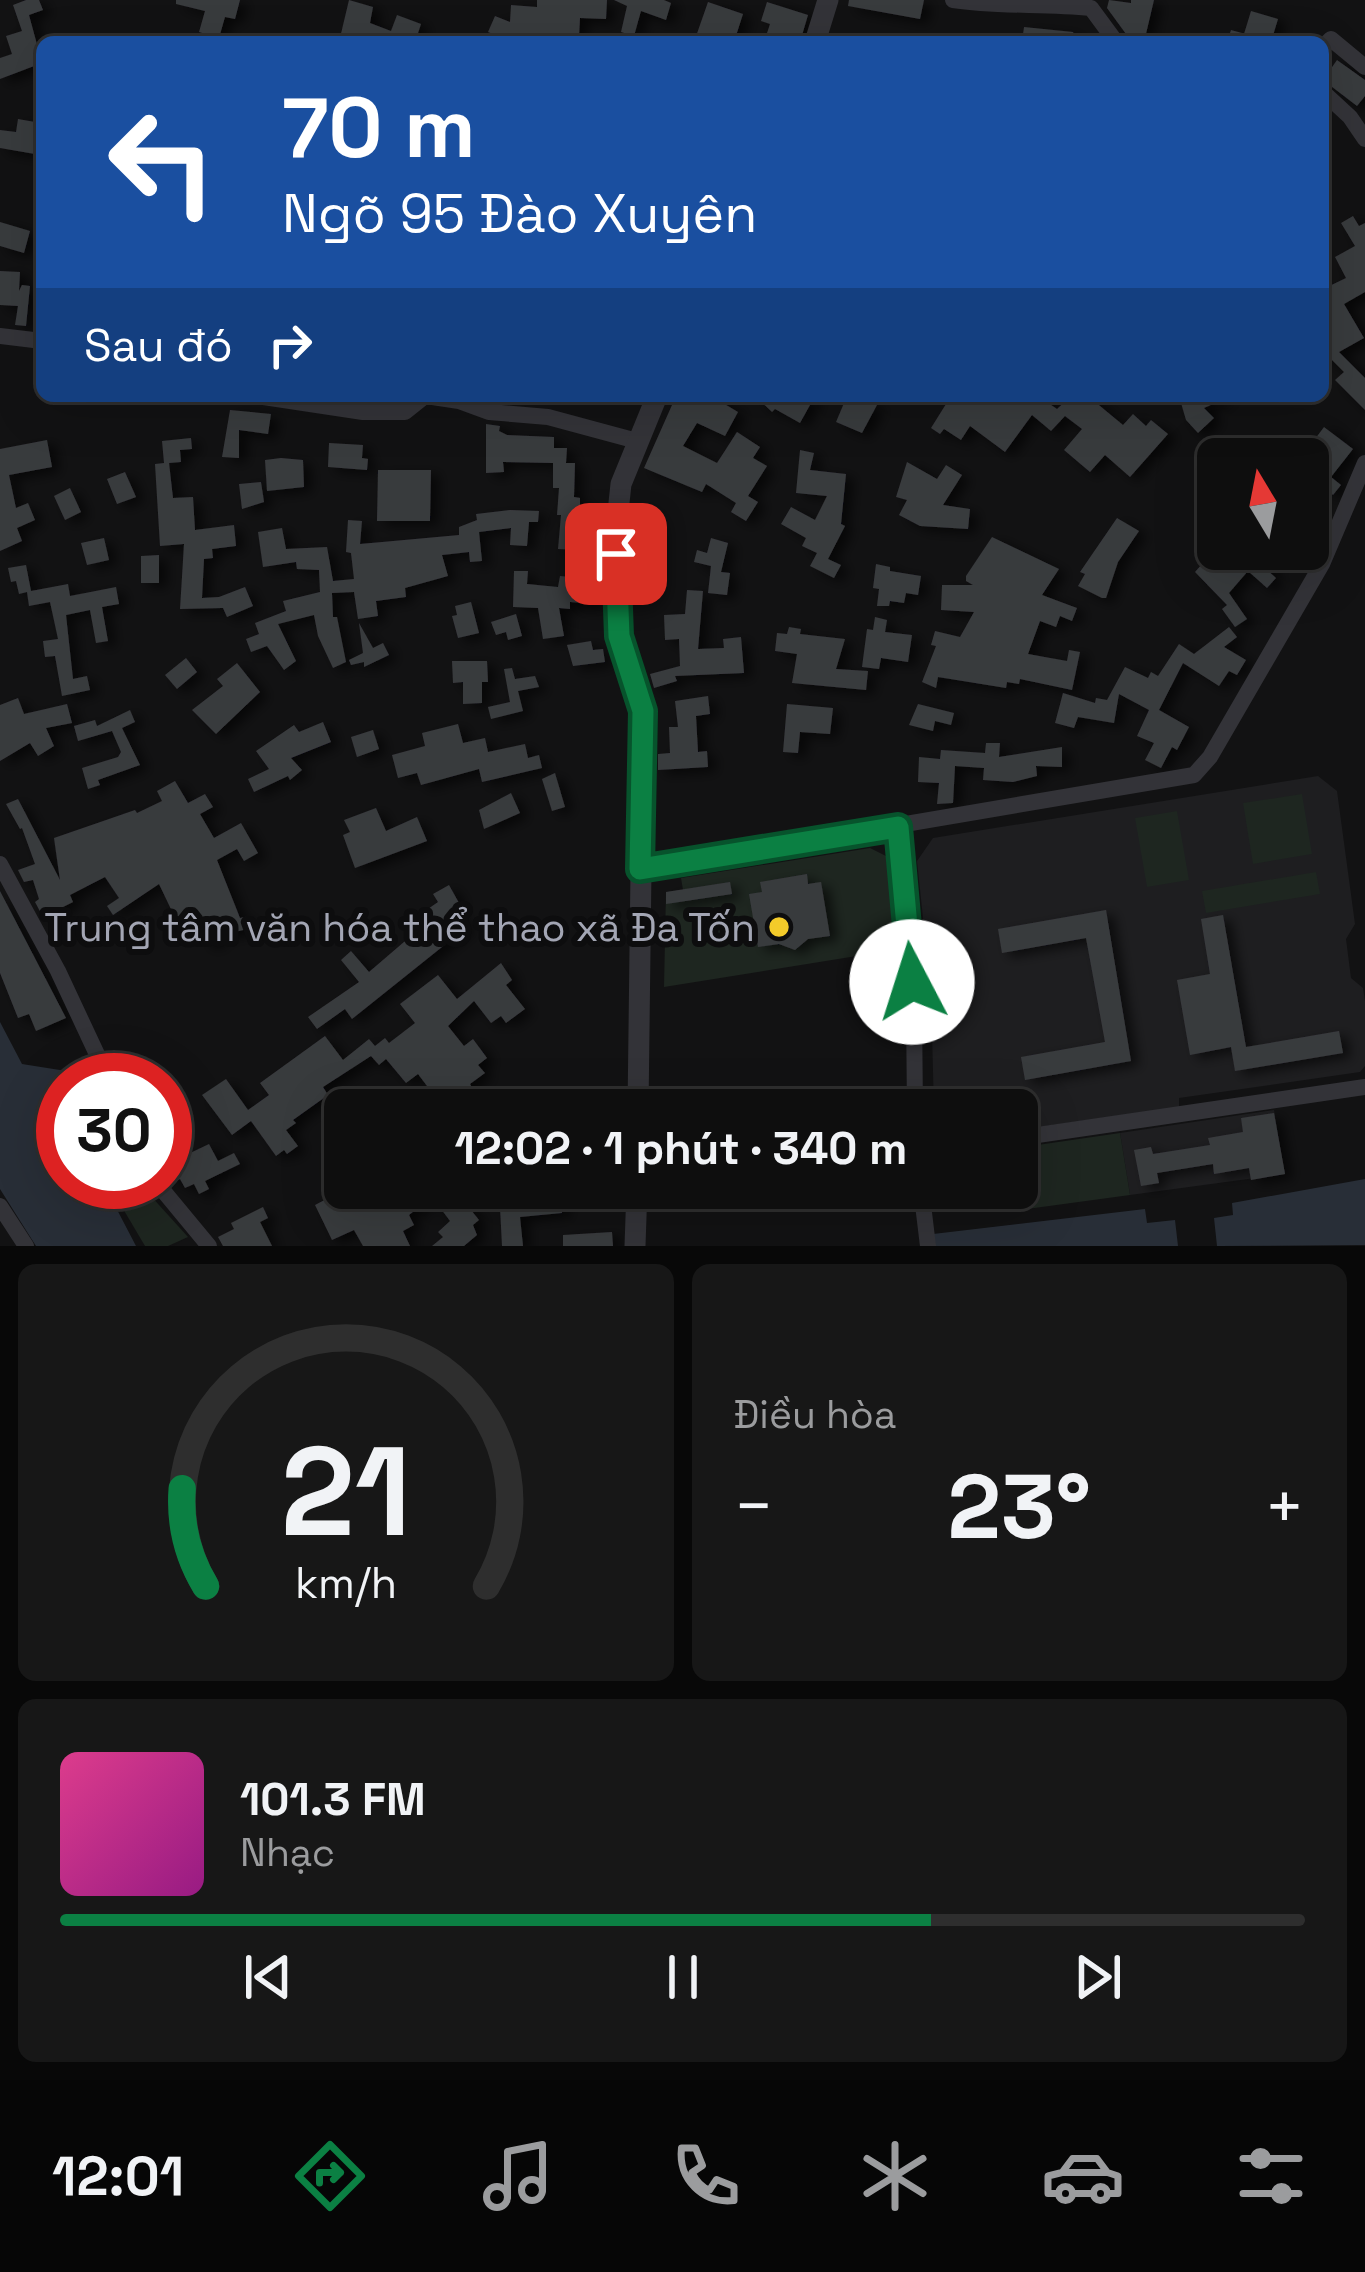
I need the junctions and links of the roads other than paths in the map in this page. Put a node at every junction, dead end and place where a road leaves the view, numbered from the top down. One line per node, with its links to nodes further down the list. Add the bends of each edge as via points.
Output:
1 (827, 0): 3 (street)
2 (953, 0): 4 (street, via 1090,8)
3 (817, 36)
4 (1111, 36)
5 (1329, 44): 6 (street)
6 (1365, 67)
7 (1329, 98): 8 (street)
8 (1365, 140)
9 (0, 335): 10 (street)
10 (36, 340)
11 (297, 402): 12 (street, via 363,412 405,412)
12 (418, 402)
13 (462, 402): 15 (street)
14 (654, 402): 15 (street)
15 (637, 441): 19 (street, via 618,494 617,616 643,711)
16 (1365, 463): 17 (street, via 1316,575 1194,775)
17 (898, 827): 19 (street); 23 (street)
18 (0, 864): 20 (street)
19 (640, 869): 22 (street)
20 (96, 1053)
21 (1365, 1087): 24 (street)
22 (638, 1089)
23 (916, 1089)
24 (1038, 1135)
25 (0, 1206): 29 (street)
26 (178, 1209): 30 (street)
27 (636, 1209): 31 (street)
28 (923, 1209): 32 (street)
29 (26, 1246)
30 (209, 1246)
31 (635, 1246)
32 (928, 1246)

